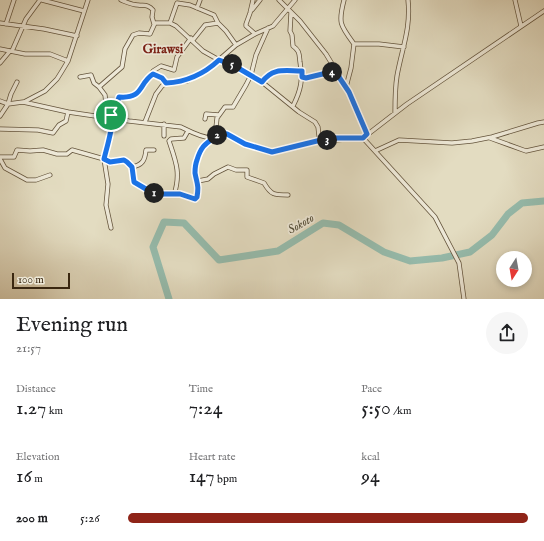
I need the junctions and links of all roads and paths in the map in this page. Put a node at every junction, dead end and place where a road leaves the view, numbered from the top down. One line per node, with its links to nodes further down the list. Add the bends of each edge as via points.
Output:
1 (14, 0): 23 (street)
2 (41, 0): 17 (street); 26 (street, via 26,19)
3 (90, 0): 17 (street)
4 (121, 0): 24 (street, via 150,7 153,10)
5 (200, 0): 14 (street)
6 (253, 0): 16 (street)
7 (260, 0): 16 (street)
8 (279, 0): 15 (street)
9 (295, 0): 15 (street)
10 (344, 0): 31 (street, via 340,14 341,25)
11 (408, 0): 33 (street, via 408,31)
12 (515, 0): 25 (street)
13 (178, 2): 14 (street); 21 (street)
14 (197, 8): 22 (street, via 214,15)
15 (288, 9): 19 (street); 27 (street)
16 (251, 10): 28 (street, via 246,26)
17 (84, 11): 29 (street)
18 (544, 11): 25 (street)
19 (291, 13): 39 (street, via 290,31 293,46 300,54); 40 (street, via 314,37)
20 (0, 23): 23 (street)
21 (170, 23): 24 (street); 30 (street)
22 (218, 23): 30 (street, via 205,25); 32 (street)
23 (6, 24): 26 (street)
24 (154, 24): 48 (street, via 150,34 133,35 125,49 122,67)
25 (521, 26): 55 (street)
26 (24, 27): 29 (street); 35 (street)
27 (268, 28): 28 (street); 42 (street, via 256,55)
28 (255, 34): 32 (street)
29 (77, 36): 37 (street)
30 (192, 39): 36 (street, via 202,50); 41 (street, via 177,57 174,70 161,66 153,71)
31 (354, 44): 33 (street); 49 (street)
32 (236, 45): 36 (street)
33 (404, 47): 55 (street, via 396,81)
34 (0, 49): 35 (street)
35 (11, 51): 37 (street, via 50,54); 38 (street)
36 (219, 60): 42 (street); 47 (street, via 187,80)
37 (68, 61): 51 (street, via 57,79 45,91)
38 (0, 63)
39 (302, 71): 44 (street); 46 (street, via 275,71)
40 (335, 71): 44 (street); 49 (street)
41 (153, 74): 47 (street); 58 (street, via 147,78 139,93 119,97)
42 (251, 75): 46 (street); 56 (street, via 233,106 225,107)
43 (80, 77): 48 (street, via 91,75)
44 (302, 77): 53 (street, via 299,95)
45 (17, 82): 52 (street)
46 (262, 82): 53 (street)
47 (166, 83): 60 (street, via 158,89)
48 (99, 87): 58 (street, via 105,95 106,104 112,110)
49 (346, 87): 65 (street)
50 (0, 101): 52 (street)
51 (23, 102): 52 (street); 54 (street)
52 (8, 104): 57 (street)
53 (293, 106): 70 (street, via 315,122)
54 (68, 112): 58 (street); 63 (street, via 66,121 53,133)
55 (395, 113): 65 (street)
56 (219, 115): 59 (street, via 206,114); 68 (street)
57 (0, 116)
58 (112, 116): 60 (street); 75 (street)
59 (205, 119)
60 (145, 122): 62 (street)
61 (544, 122): 67 (street)
62 (164, 124): 64 (street); 66 (street)
63 (0, 129)
64 (188, 131): 68 (street); 79 (street, via 184,138 169,141 178,172)
65 (367, 134): 69 (street)
66 (164, 136)
67 (489, 137): 71 (street, via 526,151); 73 (street, via 452,142 399,140)
68 (213, 138): 70 (street, via 220,133 227,134 245,144 272,152); 78 (street, via 200,149 195,166)
69 (363, 138): 70 (street); 73 (street)
70 (321, 140)
71 (544, 147)
72 (154, 150): 76 (street, via 146,150 140,166)
73 (375, 151): 82 (street, via 435,217 459,263)
74 (0, 158): 75 (street, via 14,157 17,150 43,150 60,154 72,150); 77 (street, via 5,168 27,180)
75 (104, 159): 76 (street, via 110,162 124,160); 81 (street, via 108,184 106,205)
76 (132, 167): 79 (street, via 134,182 155,193)
77 (50, 175)
78 (198, 181): 79 (street, via 195,199 180,194); 80 (street, via 208,179 228,167 247,170 247,177 265,183 267,190 275,195)
79 (174, 195)
80 (288, 195)
81 (111, 228)
82 (464, 299)

